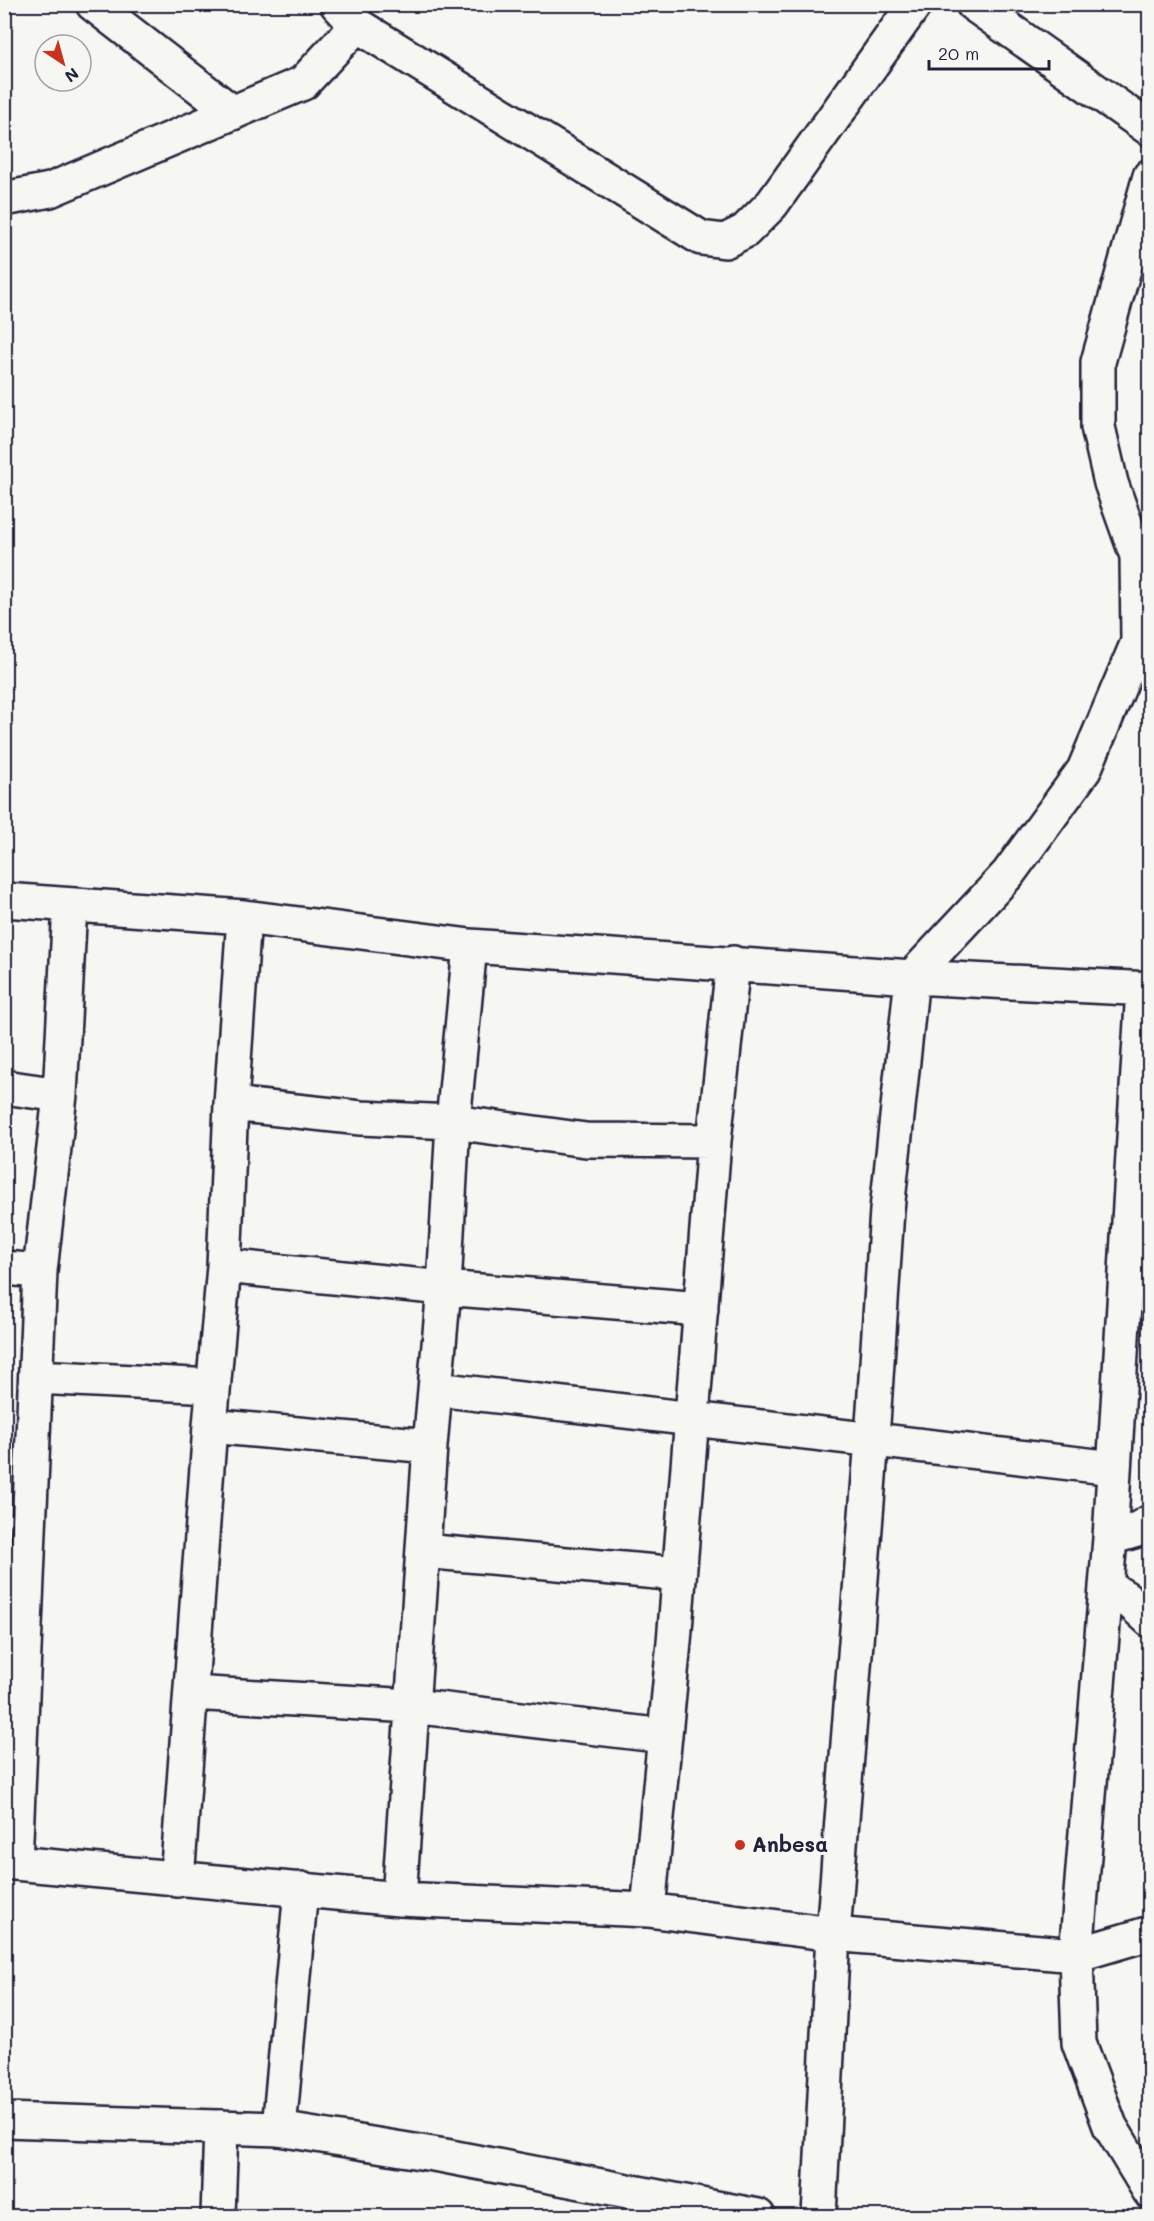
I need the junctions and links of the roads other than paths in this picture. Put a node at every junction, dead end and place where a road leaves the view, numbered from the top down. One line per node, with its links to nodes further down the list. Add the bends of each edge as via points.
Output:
1 (93, 4): 5 (street)
2 (915, 4): 4 (street, via 772,204 745,231 725,241 700,238)
3 (973, 4): 6 (street)
4 (347, 15): 5 (street, via 303,83)
5 (233, 113): 8 (street, via 50,190)
6 (1149, 129)
7 (1149, 176): 9 (street)
8 (4, 199)
9 (1137, 275): 15 (street, via 1098,362 1098,427 1111,483 1137,556 1138,642 1084,770 1008,874)
10 (4, 900): 11 (street)
11 (70, 905): 12 (street); 18 (street)
12 (244, 917): 13 (street); 19 (street)
13 (470, 946): 14 (street); 20 (street)
14 (733, 963): 15 (street); 21 (street)
15 (912, 976): 16 (street); 33 (street, via 887,1210)
16 (1146, 988): 22 (street)
17 (4, 1087): 18 (street)
18 (60, 1095): 25 (street)
19 (231, 1104): 20 (street, via 362,1118); 23 (street)
20 (453, 1122): 21 (street, via 586,1140); 26 (street)
21 (714, 1141): 27 (street)
22 (1139, 1240): 35 (street)
23 (224, 1266): 26 (street); 29 (street)
24 (4, 1268): 25 (street)
25 (40, 1271): 28 (street)
26 (444, 1288): 27 (street); 30 (street)
27 (701, 1309): 31 (street)
28 (36, 1377): 29 (street); 37 (street)
29 (213, 1386): 32 (street)
30 (436, 1389): 31 (street); 34 (street)
31 (691, 1419): 33 (street); 40 (street)
32 (210, 1426): 34 (street); 43 (street)
33 (872, 1438): 35 (street); 53 (street)
34 (430, 1446): 39 (street)
35 (1114, 1468): 38 (street)
36 (1149, 1522): 38 (street)
37 (16, 1535): 44 (street)
38 (1110, 1538): 41 (street)
39 (423, 1551): 40 (street); 45 (street)
40 (679, 1574): 46 (street)
41 (1106, 1586): 42 (street); 54 (street)
42 (1149, 1620)
43 (191, 1694): 45 (street); 48 (street)
44 (13, 1697): 47 (street)
45 (412, 1707): 46 (street); 50 (street)
46 (665, 1736): 51 (street)
47 (10, 1862): 48 (street)
48 (177, 1880): 49 (street)
49 (301, 1889): 50 (street); 57 (street)
50 (399, 1899): 51 (street)
51 (648, 1910): 53 (street)
52 (1149, 1933): 54 (street)
53 (833, 1934): 54 (street); 61 (street)
54 (1076, 1955): 58 (street, via 1079,2043 1110,2126)
55 (4, 2120): 56 (street)
56 (221, 2127): 57 (street); 59 (street)
57 (279, 2129): 60 (street)
58 (1149, 2192)
59 (218, 2217)
60 (758, 2217)
61 (819, 2217)

